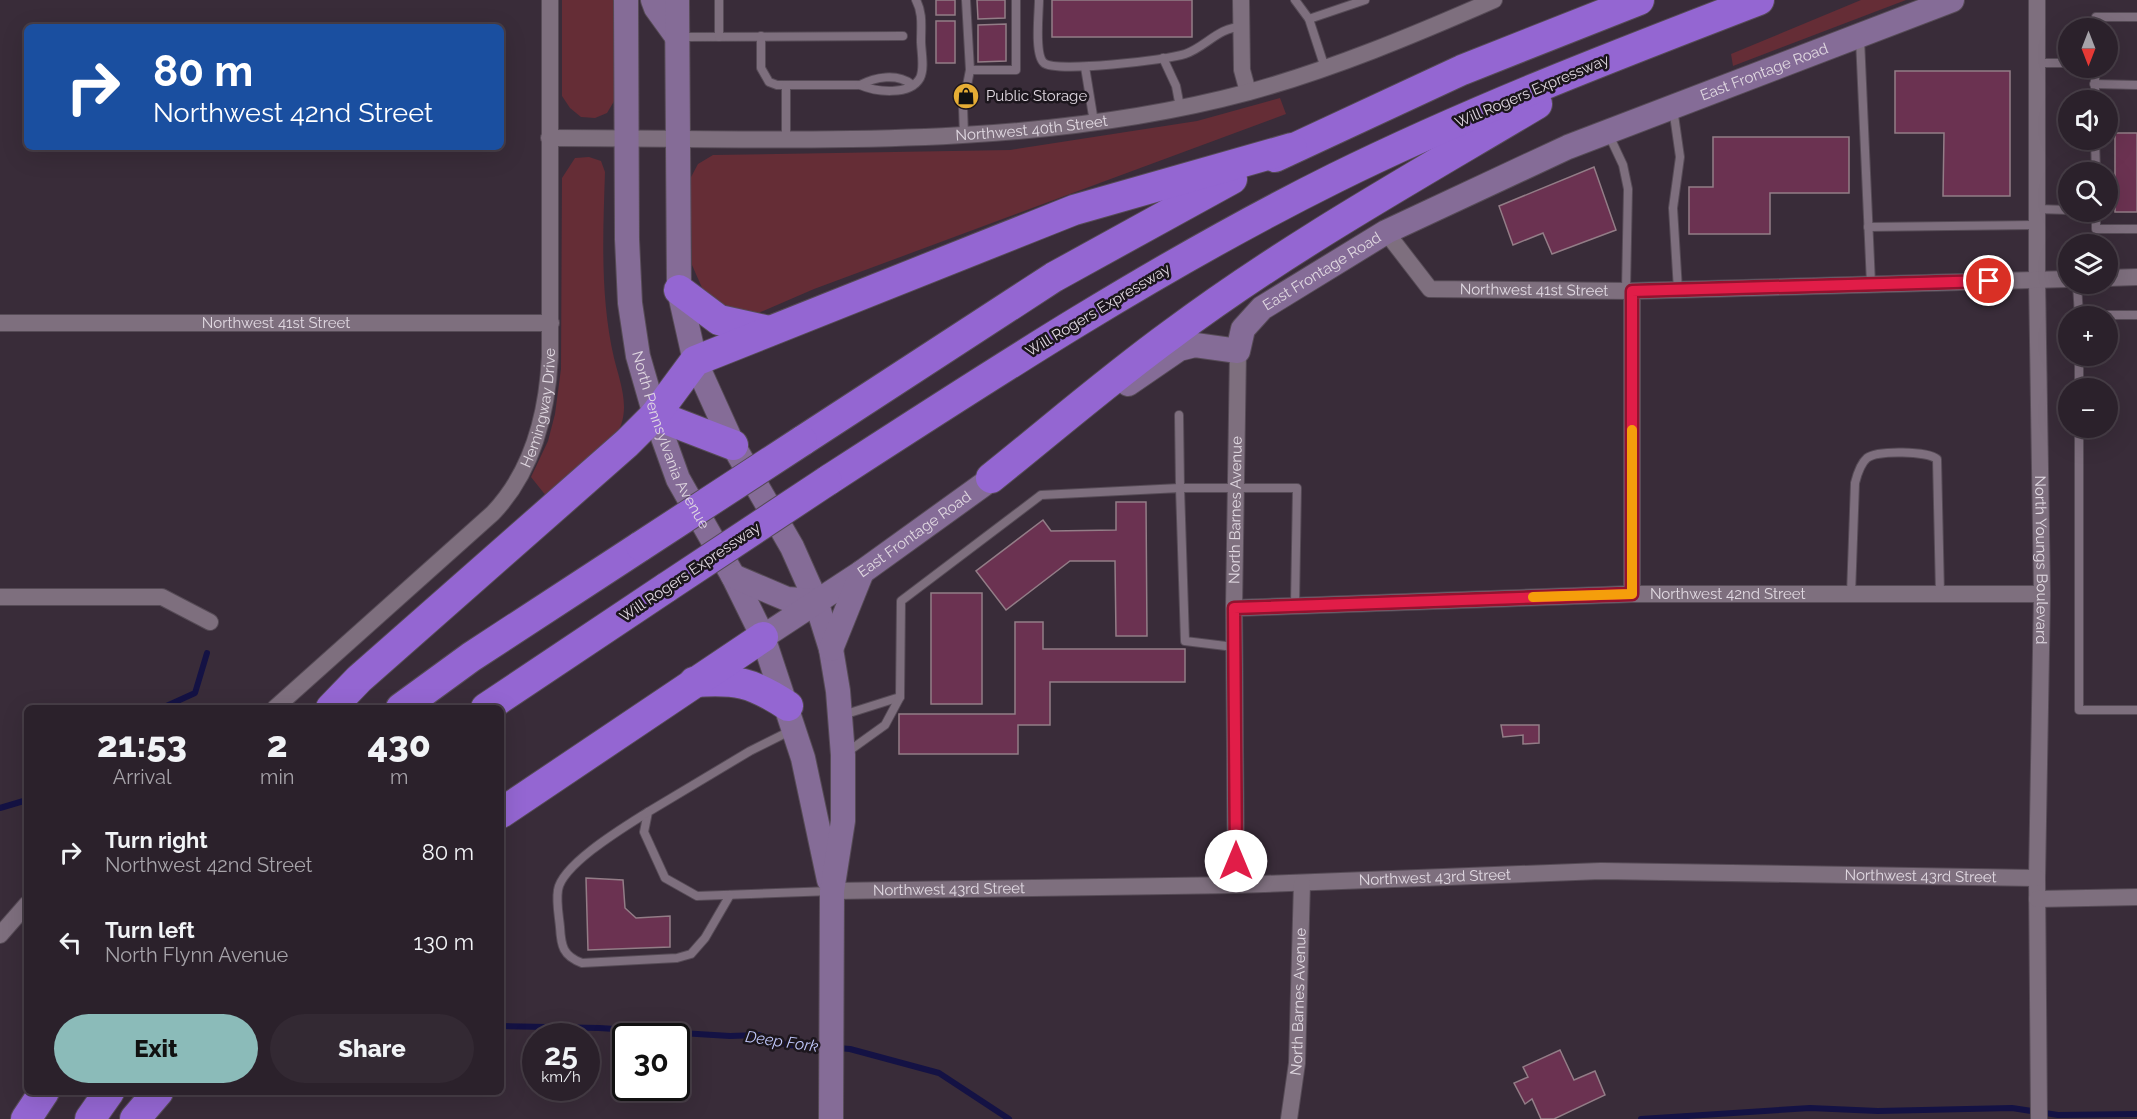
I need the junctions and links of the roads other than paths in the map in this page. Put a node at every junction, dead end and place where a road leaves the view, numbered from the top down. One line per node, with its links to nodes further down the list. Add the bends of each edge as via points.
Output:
1 (550, 0): 45 (street, Hemingway Drive)
2 (626, 0): 46 (main road, North Pennsylvania Avenue)
3 (653, 0): 25 (main road)
4 (677, 0): 25 (main road, North Pennsylvania Avenue)
5 (719, 0): 26 (lane)
6 (916, 0): 36 (lane, via 921,9 920,78 902,90 872,90 860,85)
7 (966, 0): 33 (lane)
8 (1016, 0): 33 (lane, via 1016,70)
9 (1039, 0): 31 (lane, via 1039,55 1043,63 1051,67)
10 (1241, 0): 21 (street)
11 (1295, 0): 20 (lane)
12 (1365, 0): 20 (lane)
13 (1494, 0): 32 (street, Northwest 40th Street)
14 (1639, 0): 49 (highway, via 1462,70)
15 (1759, 0): 27 (highway, Will Rogers Expressway)
16 (1952, 0): 22 (main road, East Frontage Road)
17 (2037, 0): 29 (street, North Youngs Boulevard)
18 (2137, 17): 19 (lane)
19 (2096, 18)
20 (1309, 19): 32 (lane)
21 (1242, 27): 28 (lane, via 1224,29 1184,54); 39 (street, via 1242,70)
22 (1860, 35): 41 (main road, East Frontage Road); 53 (lane)
23 (761, 36): 24 (lane); 26 (lane); 36 (lane, via 763,75 769,82)
24 (903, 36)
25 (677, 37): 26 (lane); 48 (main road, North Pennsylvania Avenue)
26 (719, 37)
27 (1624, 52): 75 (highway, via 1265,269 1171,334); 97 (highway, Will Rogers Expressway, bridge, via 1479,111 1334,179 1182,260 989,376)
28 (1163, 58): 31 (lane); 40 (lane, via 1176,86)
29 (2037, 63): 30 (lane); 51 (street, North Youngs Boulevard)
30 (2058, 63)
31 (1085, 67): 42 (lane)
32 (1325, 68): 39 (street, Northwest 40th Street)
33 (970, 70): 44 (lane, via 963,106)
34 (2094, 78): 35 (lane)
35 (2094, 84): 37 (lane); 38 (lane)
36 (786, 85): 47 (lane)
37 (2137, 85)
38 (2094, 90)
39 (1248, 92): 40 (street, Northwest 40th Street)
40 (1180, 107): 42 (street, Northwest 40th Street)
41 (1673, 107): 43 (main road, East Frontage Road); 62 (lane, via 1680,157 1673,208)
42 (1094, 122): 44 (street, Northwest 40th Street)
43 (1608, 132): 55 (main road, East Frontage Road); 63 (lane, via 1623,165 1628,189)
44 (964, 136): 47 (street, Northwest 40th Street)
45 (549, 138): 46 (street, Northwest 40th Street); 67 (street, Hemingway Drive)
46 (628, 138): 48 (street, Northwest 40th Street); 71 (main road, North Pennsylvania Avenue, via 630,303 638,356)
47 (786, 138): 48 (street, Northwest 40th Street)
48 (679, 139): 61 (main road, North Pennsylvania Avenue)
49 (1292, 148): 68 (highway, via 1074,210); 96 (highway, bridge, via 1054,277 471,657)
50 (2058, 212): 51 (lane)
51 (2037, 217): 53 (lane); 58 (street, North Youngs Boulevard)
52 (2096, 222): 54 (lane, via 2096,230)
53 (1869, 227): 60 (lane)
54 (2137, 229)
55 (1386, 232): 63 (street, Northwest 41st Street, via 1430,289); 69 (main road, East Frontage Road, via 1262,308 1243,329)
56 (2137, 277): 57 (street)
57 (2118, 278)
58 (2037, 279): 59 (street, Northwest 41st Street); 60 (street, Northwest 41st Street); 83 (street, North Youngs Boulevard)
59 (2058, 279)
60 (1871, 284): 62 (street, Northwest 41st Street)
61 (679, 290): 68 (highway, via 719,320); 70 (main road, North Pennsylvania Avenue)
62 (1678, 290): 63 (street, Northwest 41st Street)
63 (1629, 291): 80 (street)
64 (2118, 315): 65 (lane)
65 (2137, 315)
66 (0, 323): 67 (street, Northwest 41st Street)
67 (551, 323): 94 (street, Hemingway Drive, via 544,412 528,461 509,495 481,525)
68 (769, 332): 70 (highway)
69 (1238, 351): 75 (main road, East Frontage Road, via 1195,345 1179,349); 76 (street, North Barnes Avenue)
70 (695, 361): 71 (highway); 74 (main road, North Pennsylvania Avenue)
71 (655, 415): 74 (highway); 79 (main road, North Pennsylvania Avenue, via 678,479); 95 (highway)
72 (1179, 416): 77 (lane)
73 (2079, 438): 98 (lane, via 2079,710)
74 (733, 445): 85 (main road, North Pennsylvania Avenue, via 792,547)
75 (991, 478): 78 (main road, East Frontage Road)
76 (1236, 488): 77 (lane); 86 (lane, via 1297,489); 87 (street, North Barnes Avenue)
77 (1180, 489): 90 (lane, via 1185,641); 93 (lane, via 1041,495 902,602)
78 (862, 573): 85 (main road, East Frontage Road); 91 (main road)
79 (733, 576): 85 (main road, via 787,599); 89 (main road, North Pennsylvania Avenue)
80 (1632, 594): 81 (street, Northwest 42nd Street); 86 (street, Northwest 42nd Street)
81 (1851, 594): 82 (street, Northwest 42nd Street); 82 (lane, via 1855,483 1867,458 1879,453 1922,454 1937,459)
82 (1940, 594): 83 (street, Northwest 42nd Street)
83 (2042, 594): 104 (street, North Youngs Boulevard)
84 (0, 597): 88 (street, via 162,597)
85 (816, 602): 89 (main road, East Frontage Road); 91 (main road, North Pennsylvania Avenue)
86 (1295, 606): 87 (street, Northwest 42nd Street)
87 (1234, 608): 90 (street, North Barnes Avenue)
88 (210, 622)
89 (763, 637): 92 (highway); 100 (main road, North Pennsylvania Avenue)
90 (1234, 648): 106 (street, North Barnes Avenue)
91 (831, 649): 99 (main road, North Pennsylvania Avenue)
92 (694, 682): 100 (highway, via 737,681 757,686); 102 (highway)
93 (900, 697): 99 (lane); 101 (lane, via 885,725)
94 (278, 705)
95 (334, 705)
96 (405, 705)
97 (490, 705)
98 (2137, 710)
99 (840, 716): 101 (main road, North Pennsylvania Avenue)
100 (791, 717): 103 (lane, via 750,750); 107 (main road, North Pennsylvania Avenue)
101 (843, 755): 107 (main road, North Pennsylvania Avenue, via 843,820)
102 (504, 811)
103 (648, 812): 108 (lane, via 644,832 665,878 697,896); 108 (lane, via 600,843 562,878 558,891 561,947 571,958 582,963 691,954)
104 (2037, 878): 105 (street, Northwest 43rd Street, via 1601,871); 110 (street, North Youngs Boulevard)
105 (1302, 883): 106 (street, Northwest 43rd Street); 118 (street, North Barnes Avenue, via 1297,1063)
106 (1236, 885): 107 (street, Northwest 43rd Street)
107 (832, 891): 108 (lane); 117 (main road, North Pennsylvania Avenue)
108 (730, 895)
109 (2137, 897): 110 (street)
110 (2037, 899): 119 (street, North Youngs Boulevard)
111 (24, 907): 112 (street)
112 (0, 935)
113 (107, 1095): 115 (highway)
114 (155, 1095): 116 (highway)
115 (90, 1119)
116 (135, 1119)
117 (831, 1119)
118 (1289, 1119)
119 (2039, 1119)

